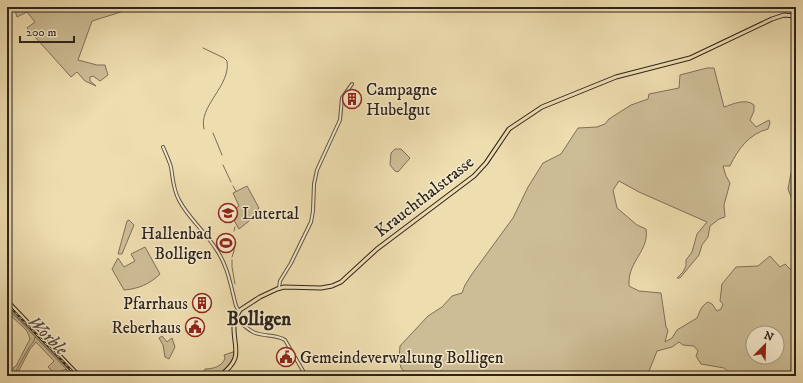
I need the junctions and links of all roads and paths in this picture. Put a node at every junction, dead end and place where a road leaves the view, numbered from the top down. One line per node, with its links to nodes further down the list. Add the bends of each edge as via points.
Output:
1 (796, 16): 4 (main road, Krauchthalstrasse, via 772,18 690,58 624,74 542,107 509,129 486,164 474,176 377,249 342,280 332,286 321,288)
2 (352, 84): 4 (street, via 340,102 340,119 317,170 311,222 280,281)
3 (163, 147): 6 (street, via 171,166 177,197 221,256)
4 (279, 288): 6 (main road)
5 (7, 301): 8 (main road)
6 (239, 311): 7 (main road)
7 (235, 322): 9 (main road, via 236,358); 10 (street, via 243,324 254,333 285,340)
8 (80, 376)
9 (220, 376)
10 (306, 376)

